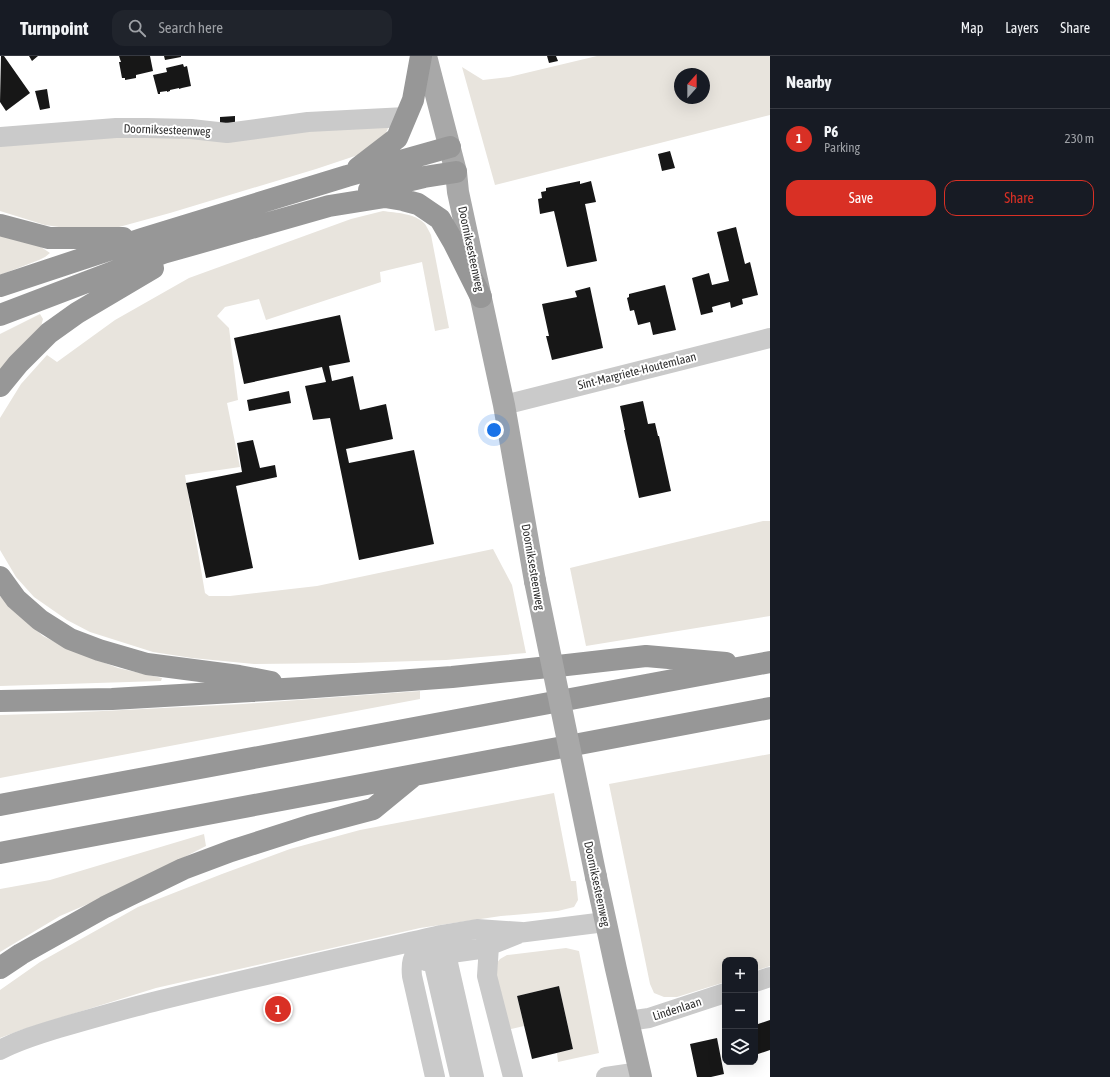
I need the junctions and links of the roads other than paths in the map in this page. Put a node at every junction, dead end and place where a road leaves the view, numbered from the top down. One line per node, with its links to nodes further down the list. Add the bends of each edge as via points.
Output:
1 (421, 56): 3 (highway, via 413,100)
2 (426, 56): 5 (main road, Doorniksesteenweg)
3 (406, 117): 4 (street, Doorniksesteenweg, via 308,122 227,133 191,129 116,128); 7 (highway, via 397,138)
4 (0, 137)
5 (450, 147): 6 (main road, Doorniksesteenweg); 7 (highway)
6 (456, 172): 8 (highway, via 349,195); 13 (main road, Doorniksesteenweg)
7 (347, 176): 11 (highway)
8 (329, 206): 10 (highway); 13 (highway, via 385,197 418,204 440,219)
9 (0, 225): 11 (highway, via 49,238)
10 (223, 236): 14 (highway, via 163,253); 16 (highway, via 149,270 77,313 49,333)
11 (142, 238): 12 (highway)
12 (0, 286)
13 (481, 297): 17 (main road, Doorniksesteenweg)
14 (0, 315)
15 (770, 338): 17 (street, Sint-Margriete-Houtemlaan)
16 (0, 386)
17 (504, 405): 26 (main road, Doorniksesteenweg, bridge, via 535,581)
18 (0, 577): 20 (highway, via 16,599 40,620 70,638 99,650 147,664 239,676)
19 (762, 663): 20 (highway, via 646,656 459,677); 24 (highway)
20 (301, 688): 21 (highway, via 112,699)
21 (0, 701)
22 (770, 708): 23 (highway)
23 (414, 775): 25 (highway); 30 (highway, via 372,809 309,826 183,869 105,907)
24 (0, 805)
25 (0, 853)
26 (605, 922): 27 (street); 34 (main road, Doorniksesteenweg)
27 (522, 932): 28 (street); 29 (street)
28 (489, 946): 29 (street, via 480,949); 41 (street, via 487,976)
29 (442, 947): 35 (street, via 234,983 89,1019); 37 (street, via 423,947 411,964); 38 (street, via 422,966); 39 (street, via 434,965); 40 (street)
30 (0, 968)
31 (770, 977): 32 (street)
32 (758, 981)
33 (722, 994): 34 (street, Lindenlaan, via 649,1018)
34 (628, 1021): 36 (main road, Doorniksesteenweg)
35 (0, 1050)
36 (640, 1075): 42 (street)
37 (435, 1077)
38 (446, 1077)
39 (460, 1077)
40 (474, 1077)
41 (513, 1077)
42 (606, 1077)

